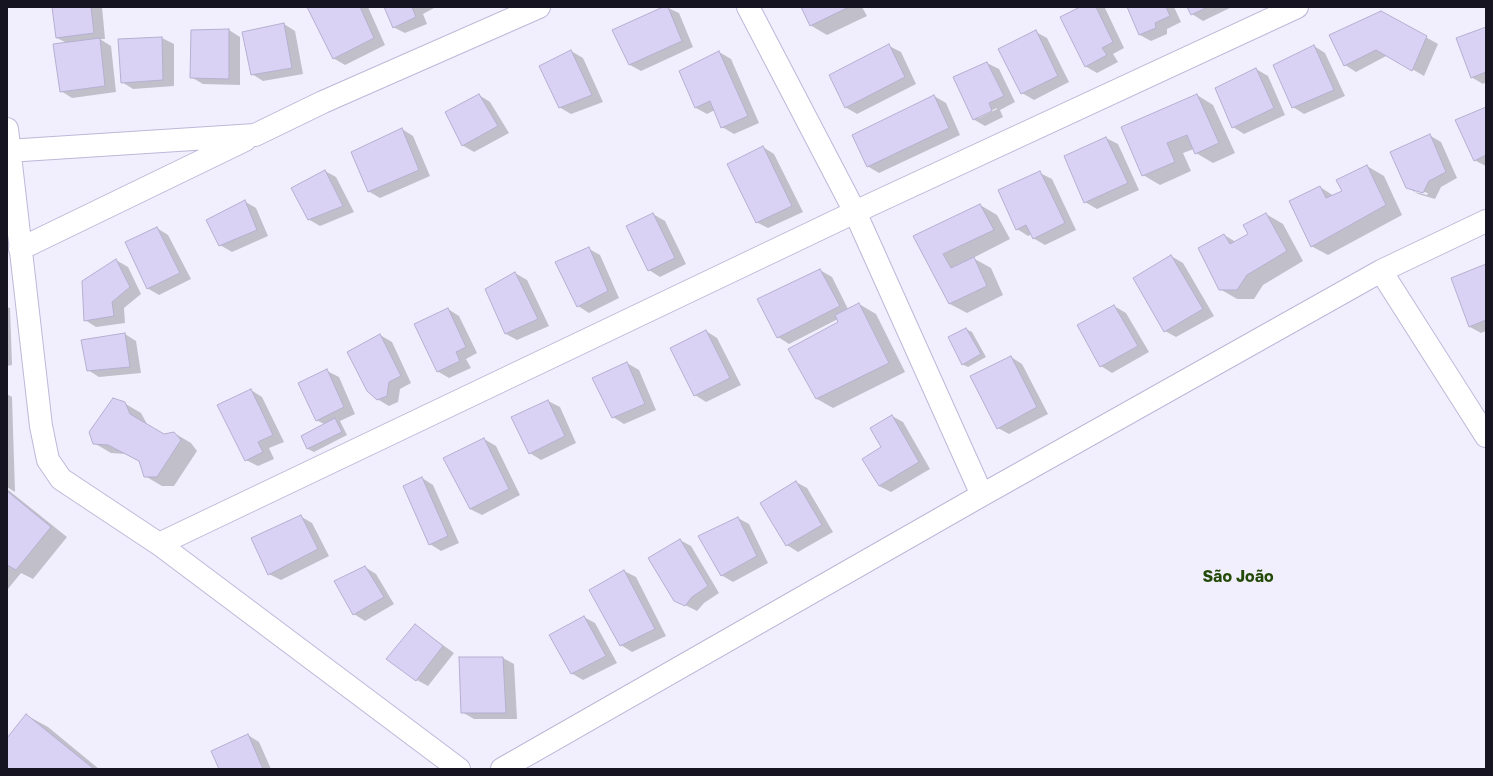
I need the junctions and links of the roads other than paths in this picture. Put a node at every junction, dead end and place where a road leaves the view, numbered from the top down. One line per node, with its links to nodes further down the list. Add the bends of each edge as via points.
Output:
1 (539, 7): 5 (street, via 323,102)
2 (748, 7): 7 (street)
3 (1297, 7): 7 (street)
4 (7, 129): 6 (street)
5 (255, 135): 6 (street); 9 (street)
6 (8, 150): 9 (street)
7 (855, 212): 12 (street); 13 (street)
8 (1486, 221): 10 (street)
9 (20, 249): 13 (street, via 41,426 48,460 61,479)
10 (1381, 271): 11 (street); 12 (street)
11 (1486, 436)
12 (982, 495): 15 (street)
13 (159, 544): 14 (street)
14 (459, 769)
15 (502, 769)

